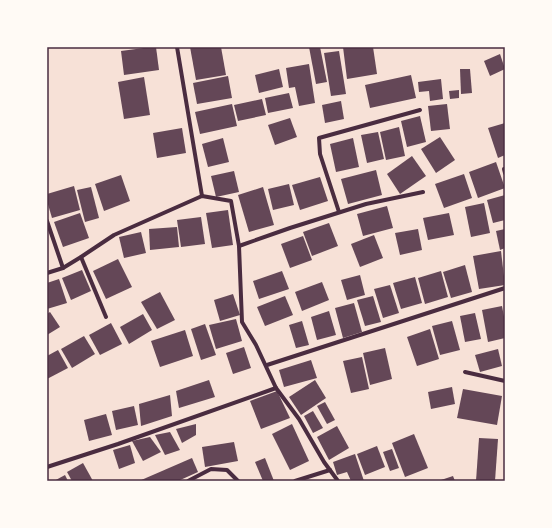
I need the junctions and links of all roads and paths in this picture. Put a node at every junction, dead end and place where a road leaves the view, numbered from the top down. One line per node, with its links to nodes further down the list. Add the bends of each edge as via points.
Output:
1 (177, 47): 4 (street)
2 (420, 110): 5 (street, via 319,138 320,154)
3 (423, 192): 5 (street)
4 (202, 196): 7 (street, via 231,201); 8 (street, via 114,235)
5 (339, 212): 7 (street)
6 (47, 222): 9 (street)
7 (239, 246): 13 (street, via 242,322)
8 (81, 258): 9 (street); 12 (street)
9 (63, 268): 10 (street)
10 (47, 273)
11 (505, 288): 13 (street)
12 (106, 317)
13 (267, 365): 16 (street)
14 (465, 372): 15 (street)
15 (505, 382)
16 (276, 388): 17 (street); 18 (street, via 299,419)
17 (47, 467)
18 (330, 470): 21 (street); 22 (street)
19 (188, 481): 20 (street, via 211,470 227,470)
20 (238, 481)
21 (295, 481)
22 (338, 481)

